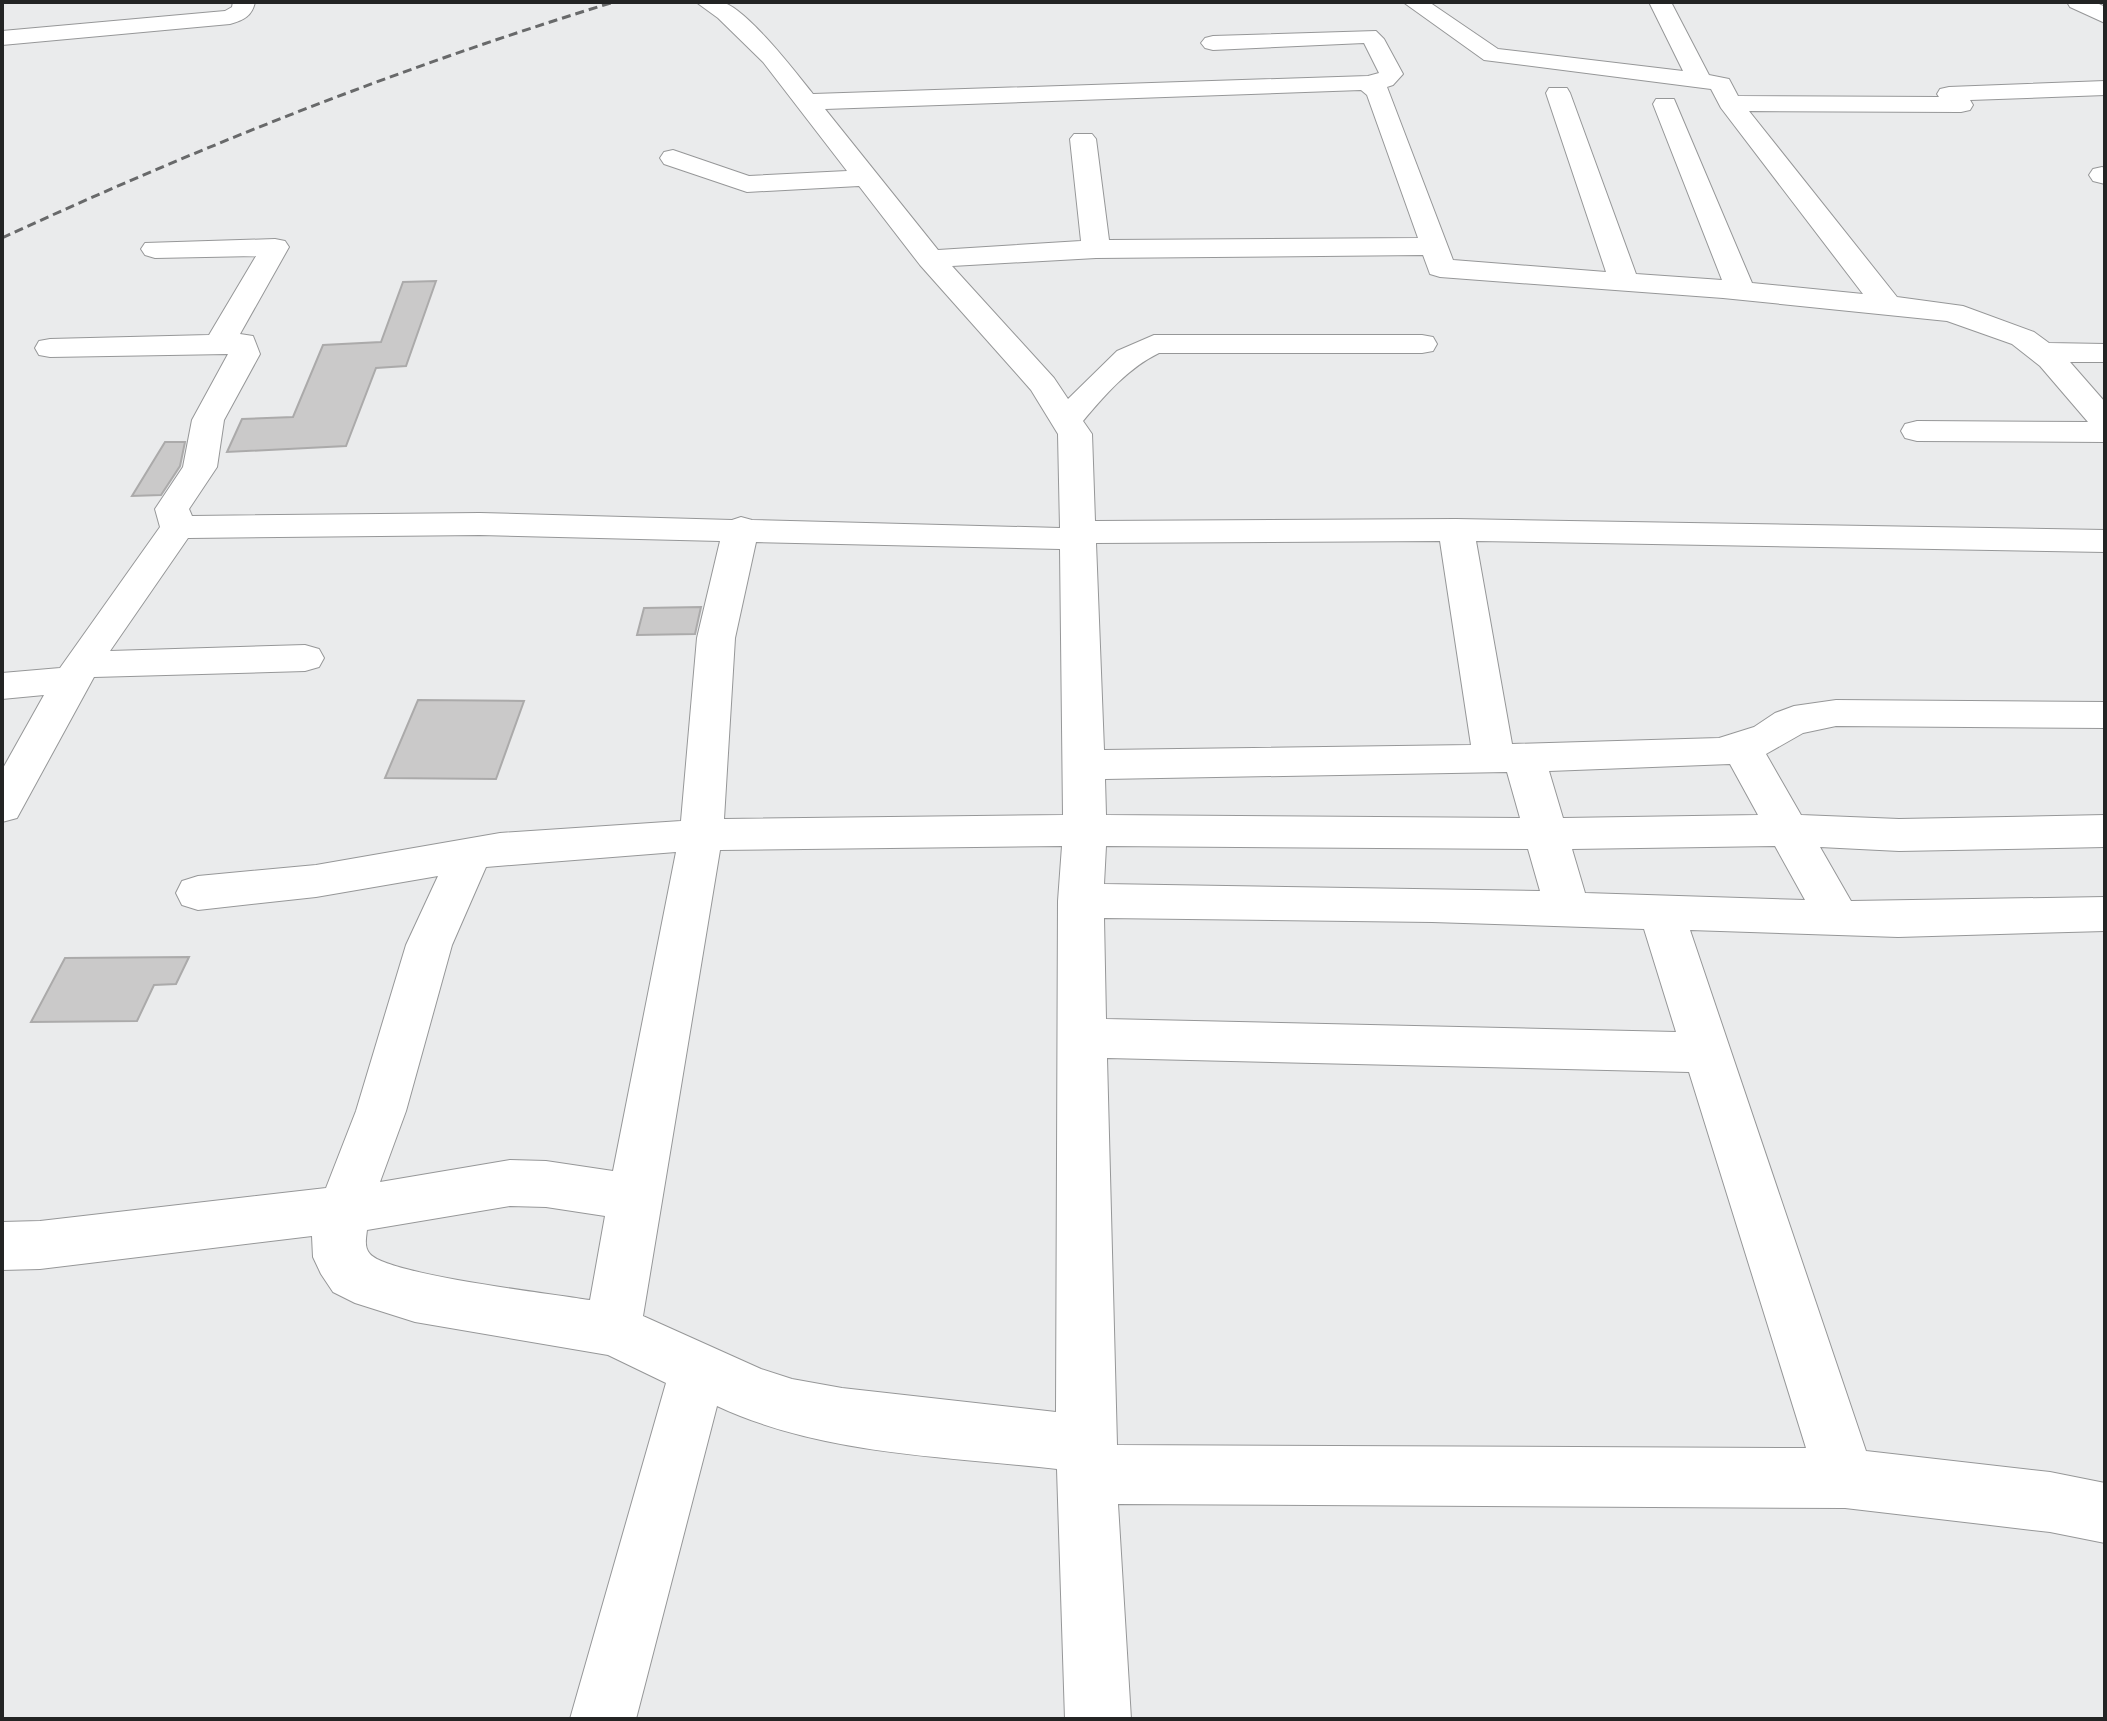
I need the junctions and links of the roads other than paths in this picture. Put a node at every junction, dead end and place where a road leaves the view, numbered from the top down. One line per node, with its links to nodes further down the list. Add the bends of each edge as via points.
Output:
1 (244, 2): 7 (street, via 242,11 230,17)
2 (707, 2): 13 (street, via 726,13 771,57)
3 (1414, 2): 9 (street, via 1492,55)
4 (1660, 2): 9 (street)
5 (2078, 2): 6 (street)
6 (2105, 16)
7 (2, 38)
8 (1213, 43): 10 (street, via 1368,36 1391,74)
9 (1700, 80): 14 (street, via 1720,84)
10 (1369, 83): 13 (street); 19 (street, via 1378,92)
11 (2105, 88): 14 (street, via 1949,94 1961,105)
12 (1558, 93): 23 (street)
13 (804, 102): 18 (street)
14 (1730, 103): 25 (street)
15 (1665, 104): 24 (street)
16 (1083, 139): 21 (street)
17 (673, 158): 18 (street, via 747,184)
18 (864, 178): 22 (street)
19 (1435, 246): 21 (street); 23 (street, via 1440,268)
20 (155, 249): 26 (street, via 275,247)
21 (1096, 249): 22 (street)
22 (930, 259): 31 (street, via 1043,385)
23 (1624, 281): 24 (street)
24 (1741, 291): 25 (street)
25 (1887, 305): 29 (street, via 1952,312 2023,338)
26 (220, 342): 28 (street); 35 (street, via 242,343 244,354 208,420 200,467 172,509)
27 (1422, 344): 31 (street, via 1154,344 1100,381)
28 (50, 348)
29 (2042, 352): 30 (street); 32 (street)
30 (2105, 353)
31 (1067, 420): 38 (street, via 1075,434)
32 (2105, 422)
33 (1917, 431): 34 (street)
34 (2105, 432)
35 (178, 527): 36 (street); 41 (street)
36 (741, 528): 38 (street); 52 (street, via 716,638)
37 (1456, 530): 38 (street); 39 (street); 45 (street)
38 (1078, 536): 46 (street)
39 (2105, 541)
40 (305, 658): 41 (street)
41 (77, 672): 42 (street); 47 (street)
42 (2, 686)
43 (2105, 715): 44 (street, via 1822,714 1789,723)
44 (1742, 748): 45 (street); 49 (street)
45 (1509, 758): 46 (street); 51 (street)
46 (1084, 765): 48 (street)
47 (2, 807)
48 (1085, 830): 51 (street); 52 (street); 55 (street)
49 (1790, 830): 50 (street, via 1899,835); 51 (street); 59 (street)
50 (2105, 831)
51 (1546, 834): 56 (street)
52 (701, 835): 53 (street); 62 (street)
53 (470, 854): 54 (street, via 316,881); 63 (street, via 429,945 381,1111)
54 (198, 893)
55 (1081, 901): 56 (street); 60 (street)
56 (1568, 911): 57 (street)
57 (1662, 914): 59 (street); 61 (street)
58 (2105, 914): 59 (street)
59 (1838, 919)
60 (1083, 1038): 61 (street); 67 (street)
61 (1707, 1053): 68 (street)
62 (634, 1197): 63 (street, via 510,1183); 65 (street)
63 (344, 1209): 64 (street); 65 (street, via 340,1257 352,1274 374,1285 415,1297)
64 (2, 1246)
65 (613, 1330): 66 (street)
66 (699, 1368): 67 (street, via 792,1407); 70 (street)
67 (1088, 1459): 68 (street); 71 (street)
68 (1845, 1478): 69 (street)
69 (2105, 1513)
70 (603, 1719)
71 (1098, 1719)

